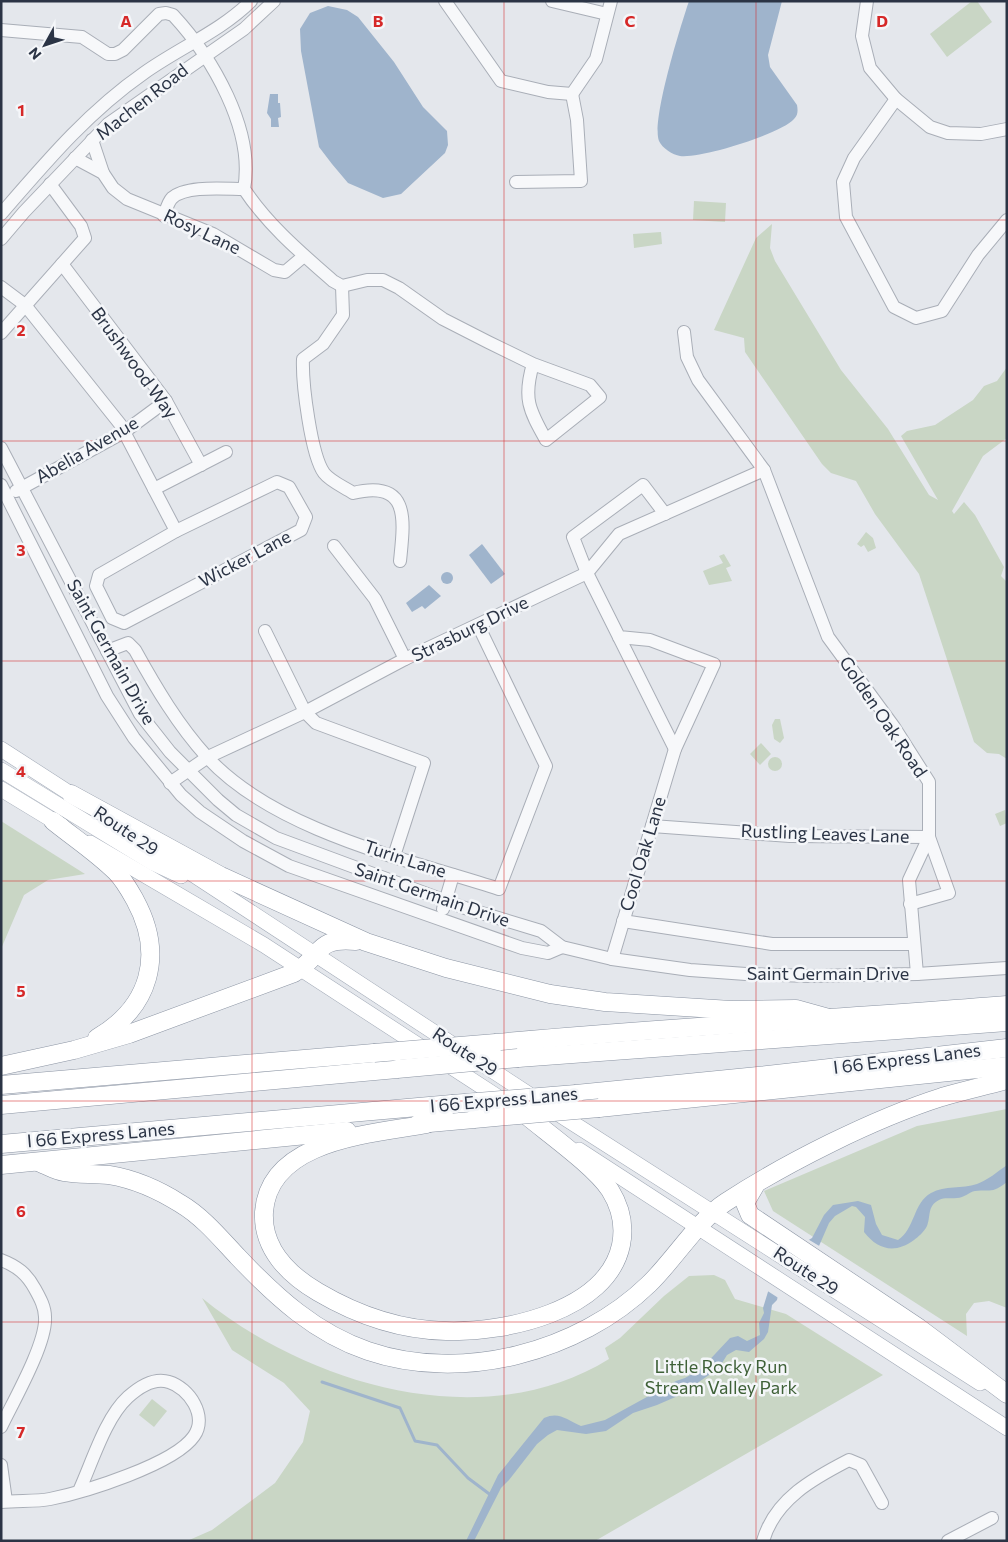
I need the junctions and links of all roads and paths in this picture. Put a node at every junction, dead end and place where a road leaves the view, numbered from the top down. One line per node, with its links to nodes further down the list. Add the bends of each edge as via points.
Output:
1 (251, 1): 9 (street, Machen Road)
2 (274, 1): 10 (street, Machen Road, via 244,29)
3 (445, 1): 11 (street, via 501,82)
4 (552, 1): 7 (street)
5 (611, 1): 7 (street)
6 (867, 1): 12 (street, via 862,36 870,68)
7 (607, 14): 11 (street, via 596,59)
8 (1, 30): 9 (street, via 82,37 108,54 115,54 153,19 166,13 173,15)
9 (195, 42): 10 (street); 20 (street, Machen Road, via 145,72 86,119)
10 (204, 56): 14 (street, Machen Road, via 128,108); 19 (street, via 237,120 243,144)
11 (572, 94): 17 (street, via 581,181)
12 (896, 100): 13 (street, via 930,127 948,133 981,134); 22 (street, via 854,158 843,182 846,217 894,307 916,318 942,311 978,255)
13 (1007, 129)
14 (92, 140): 15 (street, Machen Road); 16 (street, Rosy Lane)
15 (75, 158): 16 (street, Rosy Lane); 18 (street, Machen Road)
16 (103, 173): 21 (street, Rosy Lane, via 113,188 127,199)
17 (516, 182)
18 (50, 184): 23 (street, Machen Road); 25 (street, via 82,226 85,238)
19 (244, 189): 21 (street, via 185,190 169,202); 24 (street, via 270,223)
20 (1, 214)
21 (164, 216): 24 (street, Rosy Lane, via 213,234 274,270 284,272)
22 (1007, 220)
23 (1, 239)
24 (304, 256): 26 (street)
25 (62, 264): 28 (street); 32 (street, Brushwood Way)
26 (342, 286): 31 (street, via 383,280 443,319); 44 (street, via 343,315 323,344 303,359 302,379 318,462 325,474 353,493 377,490 391,495 400,506 404,519)
27 (1, 287): 28 (street)
28 (25, 305): 30 (street); 33 (street)
29 (684, 332): 37 (street, Golden Oak Road, via 686,357 698,380)
30 (1, 334)
31 (532, 364): 31 (street, via 527,383 528,402 532,419 546,440 600,398 590,385)
32 (166, 401): 33 (street, Abelia Avenue); 36 (street, Brushwood Way)
33 (124, 432): 38 (street, Abelia Avenue); 39 (street)
34 (1, 448): 38 (street, Saint Germain Drive)
35 (226, 452): 36 (street)
36 (201, 465): 39 (street)
37 (764, 470): 41 (street, Strasburg Drive); 62 (street, Golden Oak Road, via 828,637 894,728 928,782)
38 (23, 487): 40 (street, Abelia Avenue); 49 (street, Saint Germain Drive)
39 (154, 489): 42 (street)
40 (4, 491): 57 (street, Saint Germain Drive, via 107,696 134,738)
41 (665, 514): 45 (street, Strasburg Drive, via 619,534); 45 (street, via 643,484 573,537)
42 (176, 531): 42 (street, Wicker Lane, via 99,575 96,586 112,618 124,623 301,530 306,517 289,487 277,482)
43 (334, 546): 50 (street, via 375,598)
44 (400, 561)
45 (587, 572): 46 (street, Strasburg Drive); 48 (street)
46 (478, 625): 50 (street, Strasburg Drive); 64 (street, Turin Lane, via 546,766 499,889)
47 (265, 631): 51 (street)
48 (620, 637): 53 (street); 53 (street, Cool Oak Lane, via 650,640 714,664)
49 (107, 651): 54 (street, Turin Lane, via 128,643 135,650 170,711); 56 (street, Saint Germain Drive, via 140,714)
50 (405, 660): 51 (street, Strasburg Drive)
51 (305, 712): 54 (street, Strasburg Drive); 63 (street, via 316,722 424,763)
52 (1, 749): 59 (main road, Route 29)
53 (675, 749): 61 (street, Cool Oak Lane)
54 (208, 757): 56 (street, Strasburg Drive); 63 (street, Turin Lane, via 236,783 269,805 332,834)
55 (1, 770): 66 (main road, via 153,863)
56 (187, 770): 57 (street, Strasburg Drive); 65 (street, Saint Germain Drive, via 236,815 276,838)
57 (170, 783): 68 (street, Saint Germain Drive, via 200,812 289,866)
58 (1, 789): 60 (main road, Route 29)
59 (71, 794): 66 (main road, Route 29); 70 (highway, via 221,876)
60 (53, 821): 76 (main road, Route 29); 82 (highway, via 117,873 142,913 149,933 149,970 139,998 112,1029)
61 (652, 826): 62 (street, Rustling Leaves Lane, via 790,836); 69 (street, Cool Oak Lane)
62 (929, 837): 67 (street, Golden Oak Road, via 909,880); 67 (street, Rustling Leaves Lane, via 949,893)
63 (394, 856): 64 (street, Turin Lane)
64 (454, 875): 65 (street)
65 (445, 901): 68 (street); 72 (street, Saint Germain Drive, via 541,931)
66 (236, 903): 73 (main road, Route 29)
67 (910, 904): 71 (street, Golden Oak Road)
68 (440, 919): 72 (street, Saint Germain Drive, via 522,948 548,953)
69 (622, 921): 71 (street, via 772,944); 74 (street, Cool Oak Lane)
70 (366, 942): 73 (highway, via 332,941); 79 (highway, via 446,968 550,994 605,1002 731,1010 796,1009)
71 (914, 944): 77 (street, Golden Oak Road)
72 (562, 947): 74 (street, Saint Germain Drive)
73 (314, 954): 76 (highway); 94 (main road, Route 29)
74 (612, 959): 77 (street, Saint Germain Drive, via 746,974)
75 (1007, 968): 77 (street, Saint Germain Drive)
76 (301, 969): 82 (highway, via 150,1027); 88 (main road, Route 29)
77 (917, 974)
78 (1007, 1005): 79 (highway)
79 (832, 1019): 86 (highway, bridge, via 638,1030)
80 (1007, 1022): 87 (highway, I 66 Express Lanes, bridge, via 649,1046)
81 (1007, 1048): 90 (highway, I 66 Express Lanes, bridge, via 576,1094)
82 (74, 1050): 83 (highway)
83 (1, 1066)
84 (1007, 1066): 89 (highway, bridge)
85 (1007, 1080): 93 (highway, via 909,1109 821,1149)
86 (1, 1085)
87 (1, 1105)
88 (527, 1116): 89 (highway, via 598,1175 610,1191 622,1220 619,1253 598,1286 573,1302 515,1324 475,1330 418,1329 380,1320 334,1302 288,1271 276,1256 266,1233 264,1211 268,1192 276,1177 293,1160 329,1144); 95 (main road, Route 29)
89 (427, 1124): 91 (highway)
90 (1, 1144)
91 (38, 1162): 92 (highway); 95 (highway, via 63,1172 112,1176 144,1184 167,1196 212,1230 289,1307 313,1324 353,1346 414,1361 457,1363 498,1358 550,1344 586,1329 647,1286)
92 (1, 1164)
93 (756, 1184): 94 (highway); 96 (highway, via 746,1200 746,1210)
94 (714, 1211): 95 (highway); 96 (main road, Route 29)
95 (699, 1228): 102 (main road, Route 29)
96 (777, 1243): 98 (highway)
97 (1, 1260): 101 (street, via 14,1265 30,1278 42,1301 45,1318 43,1336)
98 (835, 1280): 99 (highway, via 919,1328); 100 (main road, Route 29)
99 (1007, 1394)
100 (1007, 1400)
101 (1, 1427)
102 (1007, 1428)
103 (1, 1465): 105 (street)
104 (79, 1491): 104 (street, via 147,1467 181,1449 195,1435 200,1422 196,1404 184,1391 168,1382 157,1381 142,1386 114,1412); 105 (street, via 49,1500)
105 (4, 1502)
106 (882, 1503): 109 (street, via 861,1465 849,1460 818,1476 789,1498 767,1525)
107 (992, 1518): 108 (street)
108 (954, 1540)
109 (763, 1541)

